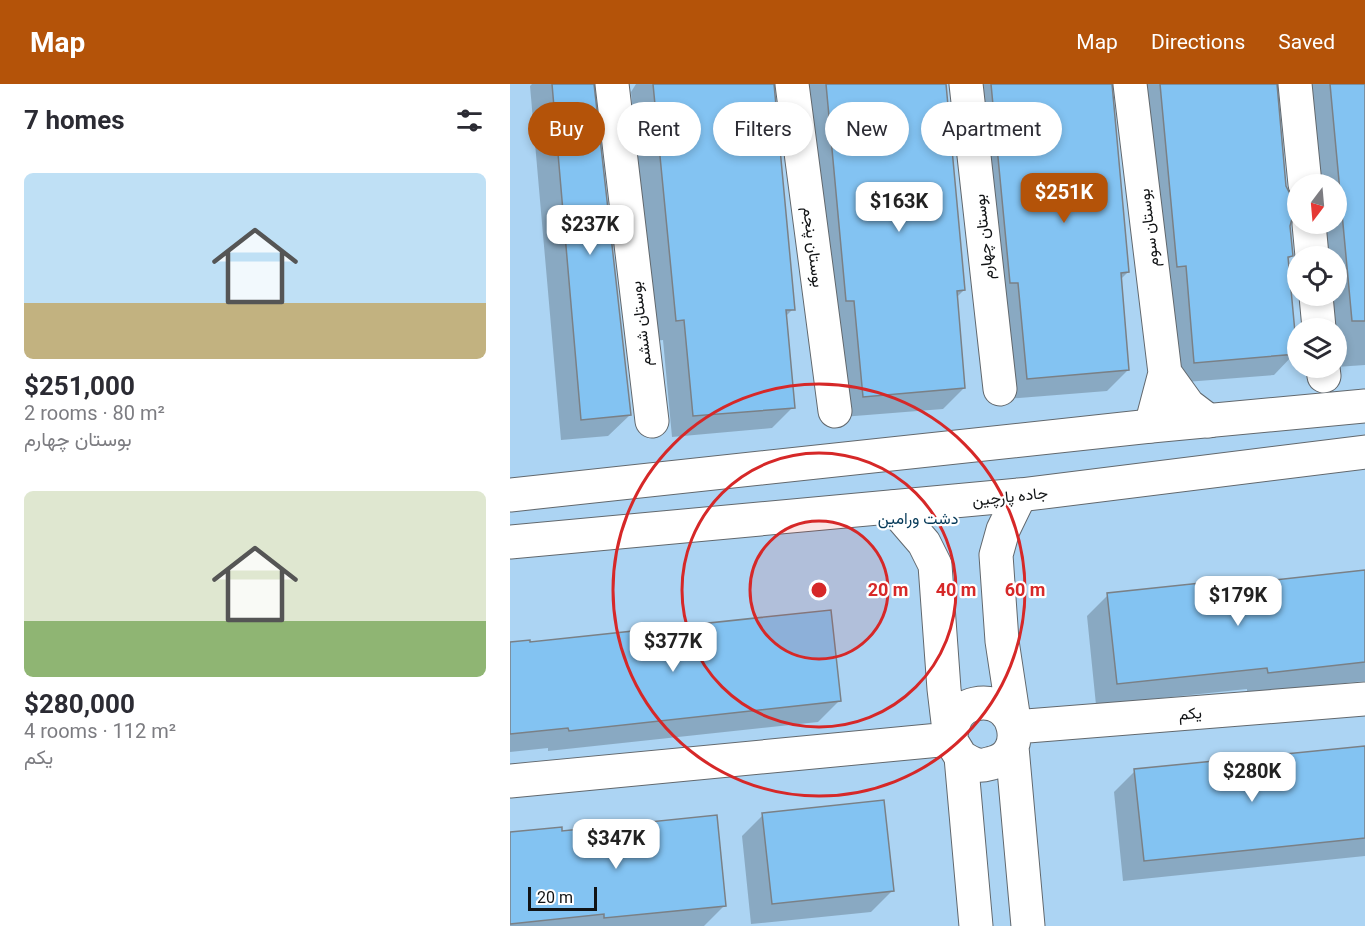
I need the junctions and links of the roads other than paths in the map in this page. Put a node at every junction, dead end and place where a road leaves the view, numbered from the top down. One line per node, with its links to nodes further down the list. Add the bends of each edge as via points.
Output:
1 (612, 84): 11 (street, بوستان ششم)
2 (792, 84): 10 (street, بوستان پنجم)
3 (966, 84): 8 (street, بوستان چهارم)
4 (1130, 84): 7 (street, بوستان سوم)
5 (1295, 84): 6 (street)
6 (1304, 174)
7 (1165, 373): 12 (street, بوستان سوم, via 1188,405); 13 (street, بوستان سوم)
8 (1000, 389)
9 (1365, 406): 12 (street)
10 (835, 411)
11 (652, 421)
12 (1209, 421): 13 (street)
13 (1151, 426): 15 (street)
14 (1365, 452): 16 (street, جاده پارچین)
15 (510, 495)
16 (1020, 495): 17 (street, جاده پارچین); 20 (street, via 996,555)
17 (893, 507): 18 (street, جاده پارچین); 21 (street, via 924,543 935,565 944,689)
18 (510, 542)
19 (1365, 699): 20 (street, یکم)
20 (1013, 737): 21 (street, via 999,762 979,766); 21 (street, via 1004,709 986,701 966,705 953,720); 24 (street)
21 (956, 748): 22 (street); 23 (street)
22 (510, 781)
23 (976, 926)
24 (1028, 926)

